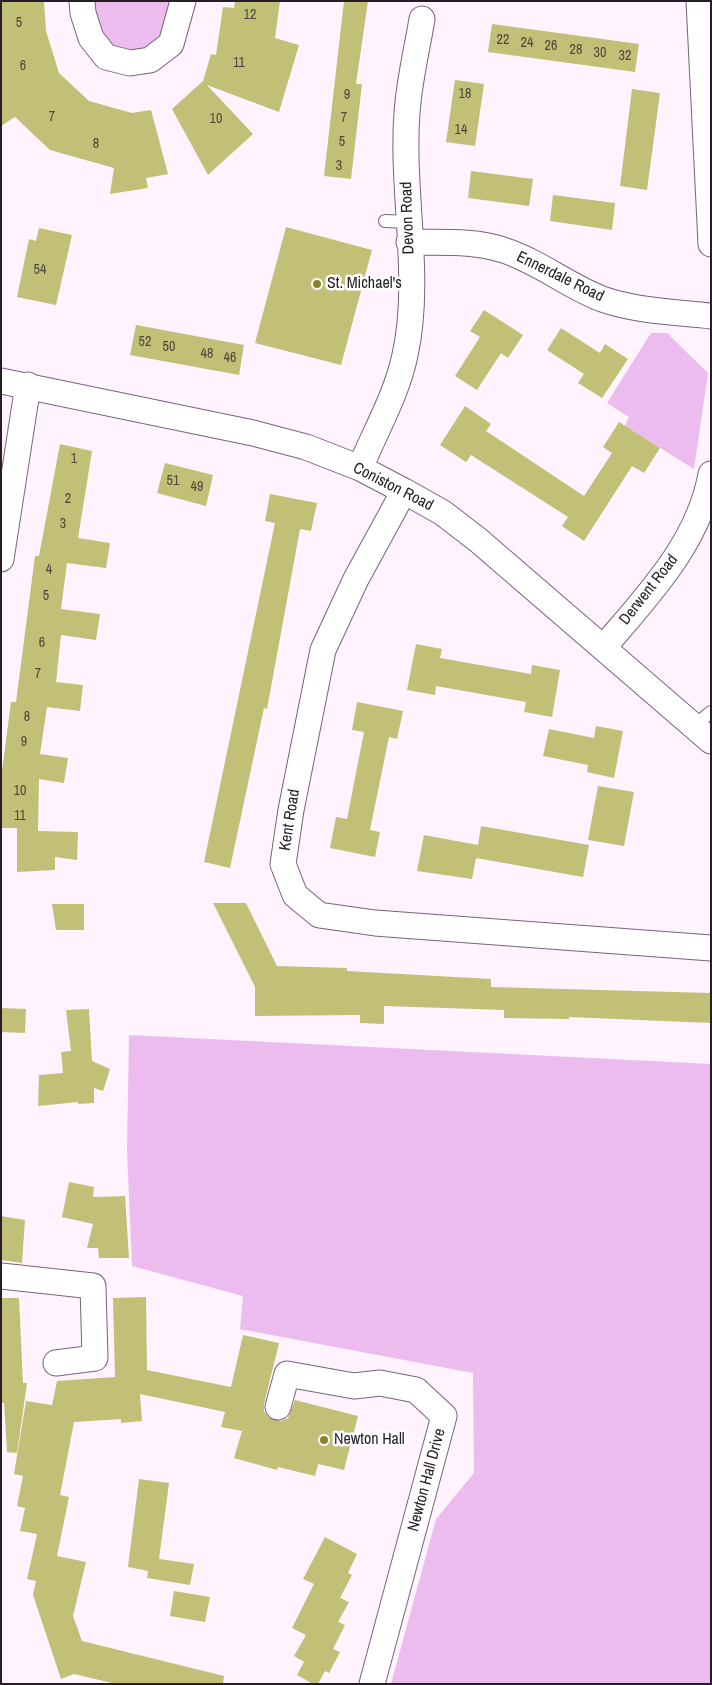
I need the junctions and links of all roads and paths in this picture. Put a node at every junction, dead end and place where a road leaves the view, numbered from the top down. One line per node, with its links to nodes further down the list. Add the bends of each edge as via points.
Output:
1 (82, 1): 2 (street, via 82,13 91,38 106,57 130,63 150,60 171,44)
2 (183, 1)
3 (699, 1): 6 (street)
4 (422, 19): 5 (street, Devon Road, via 407,112)
5 (401, 228): 7 (street, Ennerdale Road, via 504,250 601,298 635,308); 10 (street, Devon Road, via 412,303 405,356)
6 (711, 244)
7 (711, 316)
8 (1, 381): 9 (street, Coniston Road)
9 (28, 385): 10 (street, Coniston Road, via 253,433 306,447); 13 (street)
10 (360, 468): 12 (street, Coniston Road)
11 (711, 474): 14 (street, Derwent Road, via 690,532 666,574)
12 (404, 491): 14 (street, Coniston Road, via 443,513 478,540); 16 (street, Kent Road, via 323,650 290,810 283,864 295,895 319,915 375,923)
13 (1, 559)
14 (604, 647): 15 (street, Coniston Road)
15 (705, 726)
16 (711, 948)
17 (1, 1276): 18 (street, via 93,1286 95,1358)
18 (56, 1363)
19 (278, 1407): 20 (street, Newton Hall Drive, via 287,1374 354,1386 380,1383 416,1390 444,1416)
20 (372, 1684)

